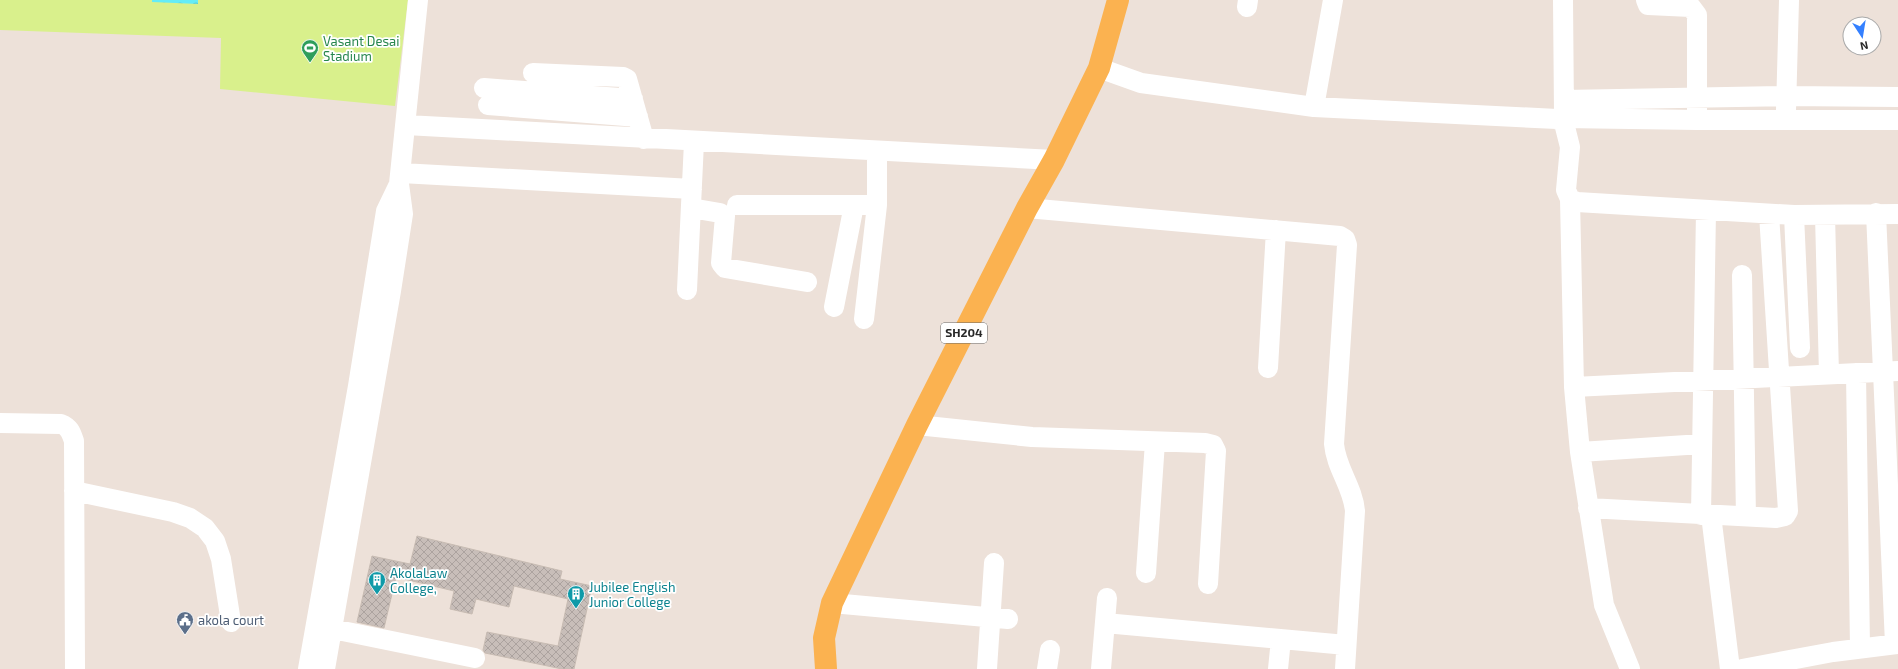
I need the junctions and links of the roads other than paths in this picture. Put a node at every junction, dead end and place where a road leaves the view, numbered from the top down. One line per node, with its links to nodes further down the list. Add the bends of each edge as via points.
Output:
1 (418, 0): 19 (street)
2 (1118, 0): 7 (main road, SH204)
3 (1333, 0): 13 (street)
4 (1563, 0): 15 (street)
5 (1646, 0): 12 (street, via 1648,5 1692,7 1696,10)
6 (1788, 0): 10 (street)
7 (1099, 68): 13 (street, via 1141,83); 23 (main road, SH204)
8 (533, 73): 14 (street, via 623,77 627,79)
9 (486, 96): 14 (street)
10 (1787, 96): 11 (street); 12 (street); 17 (street)
11 (1898, 97)
12 (1698, 98): 15 (street); 16 (street)
13 (1314, 107): 15 (street, via 1551,118)
14 (635, 108): 20 (street)
15 (1564, 114): 16 (street); 26 (street, via 1570,147 1566,190)
16 (1697, 120): 17 (street)
17 (1785, 120): 18 (street)
18 (1898, 120)
19 (406, 125): 20 (street); 24 (street)
20 (644, 139): 21 (street)
21 (694, 142): 22 (street); 25 (street)
22 (877, 151): 23 (street); 29 (street)
23 (1054, 160): 30 (main road, SH204)
24 (400, 179): 25 (street); 69 (street, via 403,214 373,347)
25 (691, 198): 39 (street, via 725,216 721,263 725,268); 40 (street)
26 (1570, 199): 31 (street, via 1577,202); 51 (street)
27 (737, 205): 28 (street)
28 (854, 205): 29 (street); 41 (street)
29 (877, 205): 42 (street)
30 (1027, 208): 37 (street); 53 (main road, SH204)
31 (1706, 211): 33 (street); 50 (street)
32 (1876, 213): 34 (street); 36 (street); 45 (street)
33 (1770, 214): 35 (street); 48 (street)
34 (1898, 214)
35 (1794, 215): 36 (street); 43 (street)
36 (1825, 215): 47 (street)
37 (1276, 230): 44 (street); 72 (street, via 1340,236 1345,239 1347,245 1334,444 1337,459 1351,491 1354,511)
38 (1742, 276): 49 (street)
39 (807, 282)
40 (687, 290)
41 (834, 307)
42 (864, 319)
43 (1800, 348)
44 (1268, 368)
45 (1891, 372): 46 (street); 71 (street)
46 (1856, 373): 47 (street); 73 (street)
47 (1828, 375): 48 (street)
48 (1779, 377): 49 (street); 60 (street, via 1788,511 1781,518)
49 (1743, 379): 50 (street); 60 (street)
50 (1703, 381): 51 (street); 55 (street)
51 (1574, 387): 56 (street)
52 (0, 423): 57 (street, via 61,424 67,427 74,441)
53 (917, 424): 54 (street, via 1032,437); 65 (main road, SH204)
54 (1155, 442): 62 (street); 63 (street, via 1205,443 1215,448)
55 (1702, 444): 56 (street); 59 (street)
56 (1580, 452): 58 (street)
57 (74, 491): 67 (street, via 173,512 190,518 205,528 215,541 221,559); 77 (street)
58 (1588, 508): 59 (street); 85 (street, via 1604,605)
59 (1706, 515): 60 (street); 86 (street)
60 (1746, 517)
61 (994, 563): 66 (street)
62 (1146, 573)
63 (1208, 584)
64 (1108, 598): 68 (street)
65 (832, 603): 66 (street); 80 (main road, SH204, via 824,638)
66 (999, 618): 81 (street)
67 (231, 622)
68 (1105, 623): 70 (street); 82 (street)
69 (323, 627): 74 (street); 78 (street); 79 (street)
70 (1281, 639): 72 (street); 83 (street)
71 (1897, 644): 73 (street)
72 (1346, 645): 84 (street)
73 (1860, 648): 75 (street)
74 (475, 658)
75 (1834, 660): 76 (street)
76 (1785, 665): 87 (street)
77 (75, 669)
78 (308, 669)
79 (325, 669)
80 (826, 669)
81 (987, 669)
82 (1101, 669)
83 (1278, 669)
84 (1345, 669)
85 (1630, 669)
86 (1730, 669)
87 (1743, 669)

